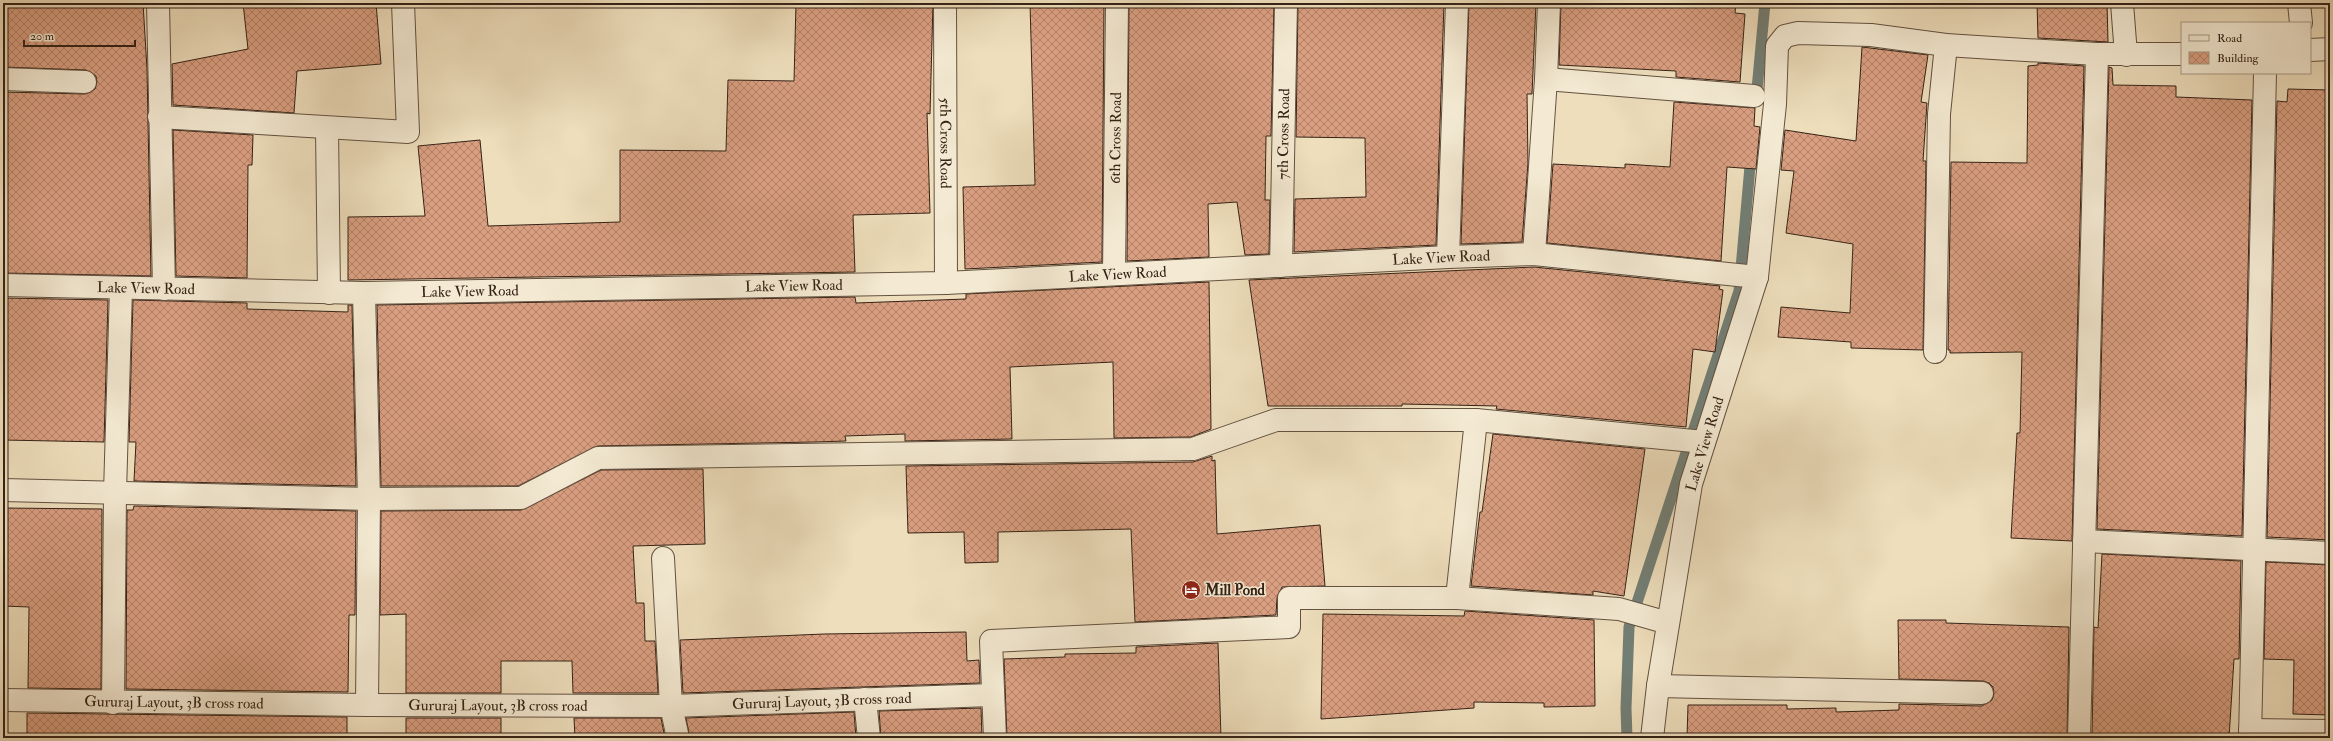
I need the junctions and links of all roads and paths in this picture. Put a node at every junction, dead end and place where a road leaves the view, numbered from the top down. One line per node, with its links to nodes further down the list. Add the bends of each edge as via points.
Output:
1 (158, 3): 22 (street)
2 (403, 3): 23 (street, via 408,132)
3 (945, 3): 29 (street, 5th Cross Road)
4 (1117, 3): 27 (street, 6th Cross Road)
5 (1286, 3): 26 (street, 7th Cross Road)
6 (1457, 3): 25 (street)
7 (1549, 3): 19 (street)
8 (2122, 3): 16 (street)
9 (2299, 3): 10 (street)
10 (2301, 22)
11 (1946, 45): 14 (street); 28 (street, via 1871,35 1798,33 1785,36 1777,46 1775,104); 35 (street, via 1939,114)
12 (2330, 49): 13 (street)
13 (2311, 50)
14 (2097, 54): 16 (street); 41 (street)
15 (2181, 54): 16 (street)
16 (2126, 55)
17 (2265, 74): 42 (street)
18 (3, 79): 20 (street)
19 (1546, 79): 21 (street); 24 (street)
20 (85, 82)
21 (1754, 96)
22 (159, 117): 23 (street); 32 (street)
23 (327, 128): 33 (street)
24 (1534, 254): 25 (street, Lake View Road); 28 (street, Lake View Road)
25 (1448, 256): 26 (street, Lake View Road)
26 (1281, 266): 27 (street, Lake View Road)
27 (1114, 274): 29 (street, Lake View Road)
28 (1757, 277): 37 (street, Lake View Road)
29 (946, 284): 34 (street, Lake View Road)
30 (3, 285): 31 (street, Lake View Road)
31 (121, 288): 32 (street, Lake View Road); 39 (street)
32 (164, 289): 33 (street, Lake View Road)
33 (329, 293): 34 (street, Lake View Road)
34 (364, 293): 40 (street)
35 (1935, 352)
36 (1476, 420): 37 (street); 40 (street, via 1276,420 1193,449 598,458 522,498); 45 (street)
37 (1704, 442): 46 (street, Lake View Road, via 1691,484)
38 (3, 490): 39 (street)
39 (115, 493): 40 (street); 52 (street)
40 (369, 499): 53 (street)
41 (2084, 541): 42 (street); 61 (street)
42 (2254, 549): 43 (street); 56 (street)
43 (2330, 553)
44 (663, 558): 54 (street)
45 (1457, 598): 46 (street, via 1619,609); 49 (street, via 1289,598 1289,627 991,641)
46 (1662, 621): 47 (street, Lake View Road)
47 (1658, 686): 48 (street); 60 (street, Lake View Road)
48 (1982, 693)
49 (992, 695): 50 (street, Gururaj Layout, 3B cross road); 59 (street)
50 (865, 699): 54 (street, Gururaj Layout, 3B cross road); 58 (street)
51 (3, 700): 52 (street, Gururaj Layout, 3B cross road)
52 (113, 702): 53 (street, Gururaj Layout, 3B cross road)
53 (367, 705): 54 (street, Gururaj Layout, 3B cross road)
54 (671, 706): 57 (street)
55 (2330, 731): 56 (street)
56 (2250, 734)
57 (678, 738)
58 (869, 738)
59 (995, 738)
60 (1652, 738)
61 (2079, 738)

